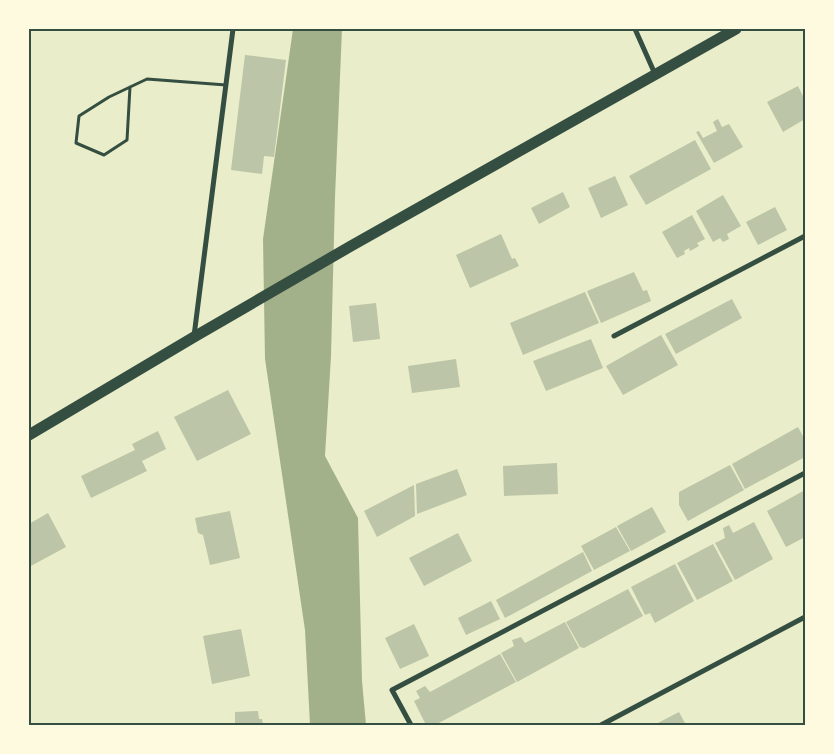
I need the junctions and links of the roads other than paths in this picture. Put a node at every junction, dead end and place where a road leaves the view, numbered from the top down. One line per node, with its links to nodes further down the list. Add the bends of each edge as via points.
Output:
1 (233, 29): 5 (street)
2 (635, 29): 4 (street)
3 (736, 29): 4 (highway)
4 (655, 75): 9 (highway)
5 (226, 86): 6 (lane, via 147,79); 9 (street)
6 (130, 87): 6 (lane, via 79,116 76,143 104,155 127,140)
7 (805, 236): 8 (street)
8 (614, 336)
9 (194, 337): 10 (highway)
10 (29, 434)
11 (805, 473): 13 (street, via 392,690)
12 (805, 617): 14 (street)
13 (410, 725)
14 (601, 725)

